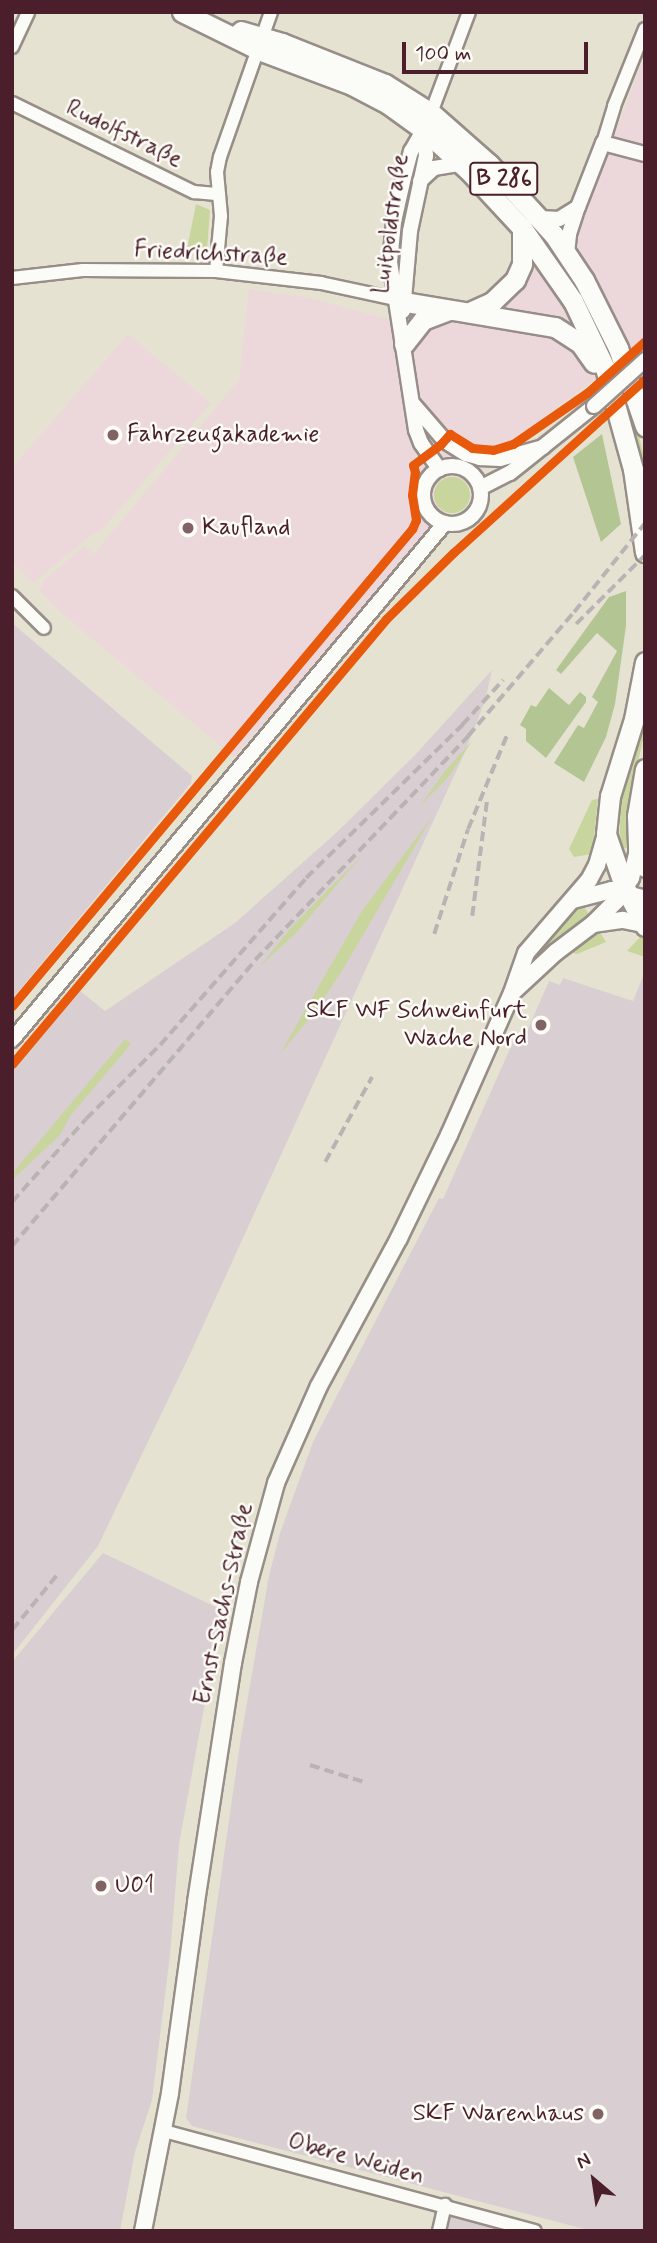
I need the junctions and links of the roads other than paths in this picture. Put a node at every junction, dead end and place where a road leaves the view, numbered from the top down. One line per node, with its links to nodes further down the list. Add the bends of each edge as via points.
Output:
1 (28, 12): 8 (street)
2 (182, 12): 7 (main road, B 286)
3 (204, 12): 7 (main road, B 286)
4 (271, 12): 7 (street)
5 (469, 12): 10 (street, Luitpoldstraße)
6 (645, 29): 11 (street)
7 (260, 44): 10 (main road, B 286); 15 (street, via 220,157)
8 (12, 47)
9 (12, 103): 15 (street, Rudolfstraße, via 194,192)
10 (428, 122): 13 (main road, B 286); 14 (street, Luitpoldstraße); 17 (main road, B 286, via 489,164); 22 (street, Luitpoldstraße, via 408,162 394,222 390,262)
11 (603, 143): 12 (street); 16 (street)
12 (645, 154)
13 (460, 164): 14 (street, via 434,168); 18 (main road, B 286)
14 (419, 182): 22 (street, Luitpoldstraße)
15 (219, 194): 20 (street)
16 (578, 207): 17 (street, via 559,219); 19 (street)
17 (540, 218): 19 (main road, B 286)
18 (522, 228): 24 (main road, via 522,264 515,280 492,302); 27 (main road, B 286, via 583,320)
19 (567, 254): 29 (main road, B 286, via 611,331)
20 (216, 271): 21 (street, Friedrichstraße, via 83,270); 22 (street, Friedrichstraße, via 321,283)
21 (12, 278)
22 (399, 300): 23 (main road); 25 (street, Luitpoldstraße)
23 (451, 309): 24 (main road); 25 (main road, via 423,320)
24 (472, 311): 27 (main road, via 536,321 568,333 589,354)
25 (404, 344): 28 (street, Luitpoldstraße)
26 (645, 360): 30 (street, bridge)
27 (610, 387): 34 (main road, B 286, via 633,470)
28 (412, 403): 30 (street, via 445,440 466,454 500,458); 31 (street, Luitpoldstraße, via 421,443)
29 (645, 426)
30 (543, 447): 32 (street)
31 (439, 469): 32 (street, via 460,467 473,475); 33 (street, via 427,481 423,497 428,511)
32 (481, 488): 33 (street, via 476,512 462,522)
33 (445, 523): 47 (street)
34 (645, 552)
35 (12, 596): 36 (street)
36 (44, 628)
37 (645, 662): 40 (main road, Ernst-Sachs-Straße, via 634,719 610,796)
38 (645, 769): 39 (main road, Ernst-Sachs-Straße)
39 (642, 791): 41 (main road, Ernst-Sachs-Straße)
40 (606, 834): 42 (main road); 43 (main road, Ernst-Sachs-Straße, via 594,873)
41 (642, 859): 42 (main road, Ernst-Sachs-Straße, via 635,867)
42 (630, 893): 43 (main road, via 603,891); 44 (main road, Ernst-Sachs-Straße); 45 (main road)
43 (571, 901): 46 (main road, Ernst-Sachs-Straße, via 526,953)
44 (593, 925): 45 (main road, Ernst-Sachs-Straße, via 623,920); 46 (main road, Ernst-Sachs-Straße)
45 (644, 925)
46 (513, 993): 48 (main road, Ernst-Sachs-Straße, via 399,1238 301,1423 268,1510 233,1663)
47 (12, 1041)
48 (164, 2131): 49 (street, Obere Weiden); 50 (main road, Ernst-Sachs-Straße)
49 (445, 2205): 51 (street); 52 (street, Obere Weiden)
50 (143, 2231)
51 (439, 2231)
52 (535, 2231)

